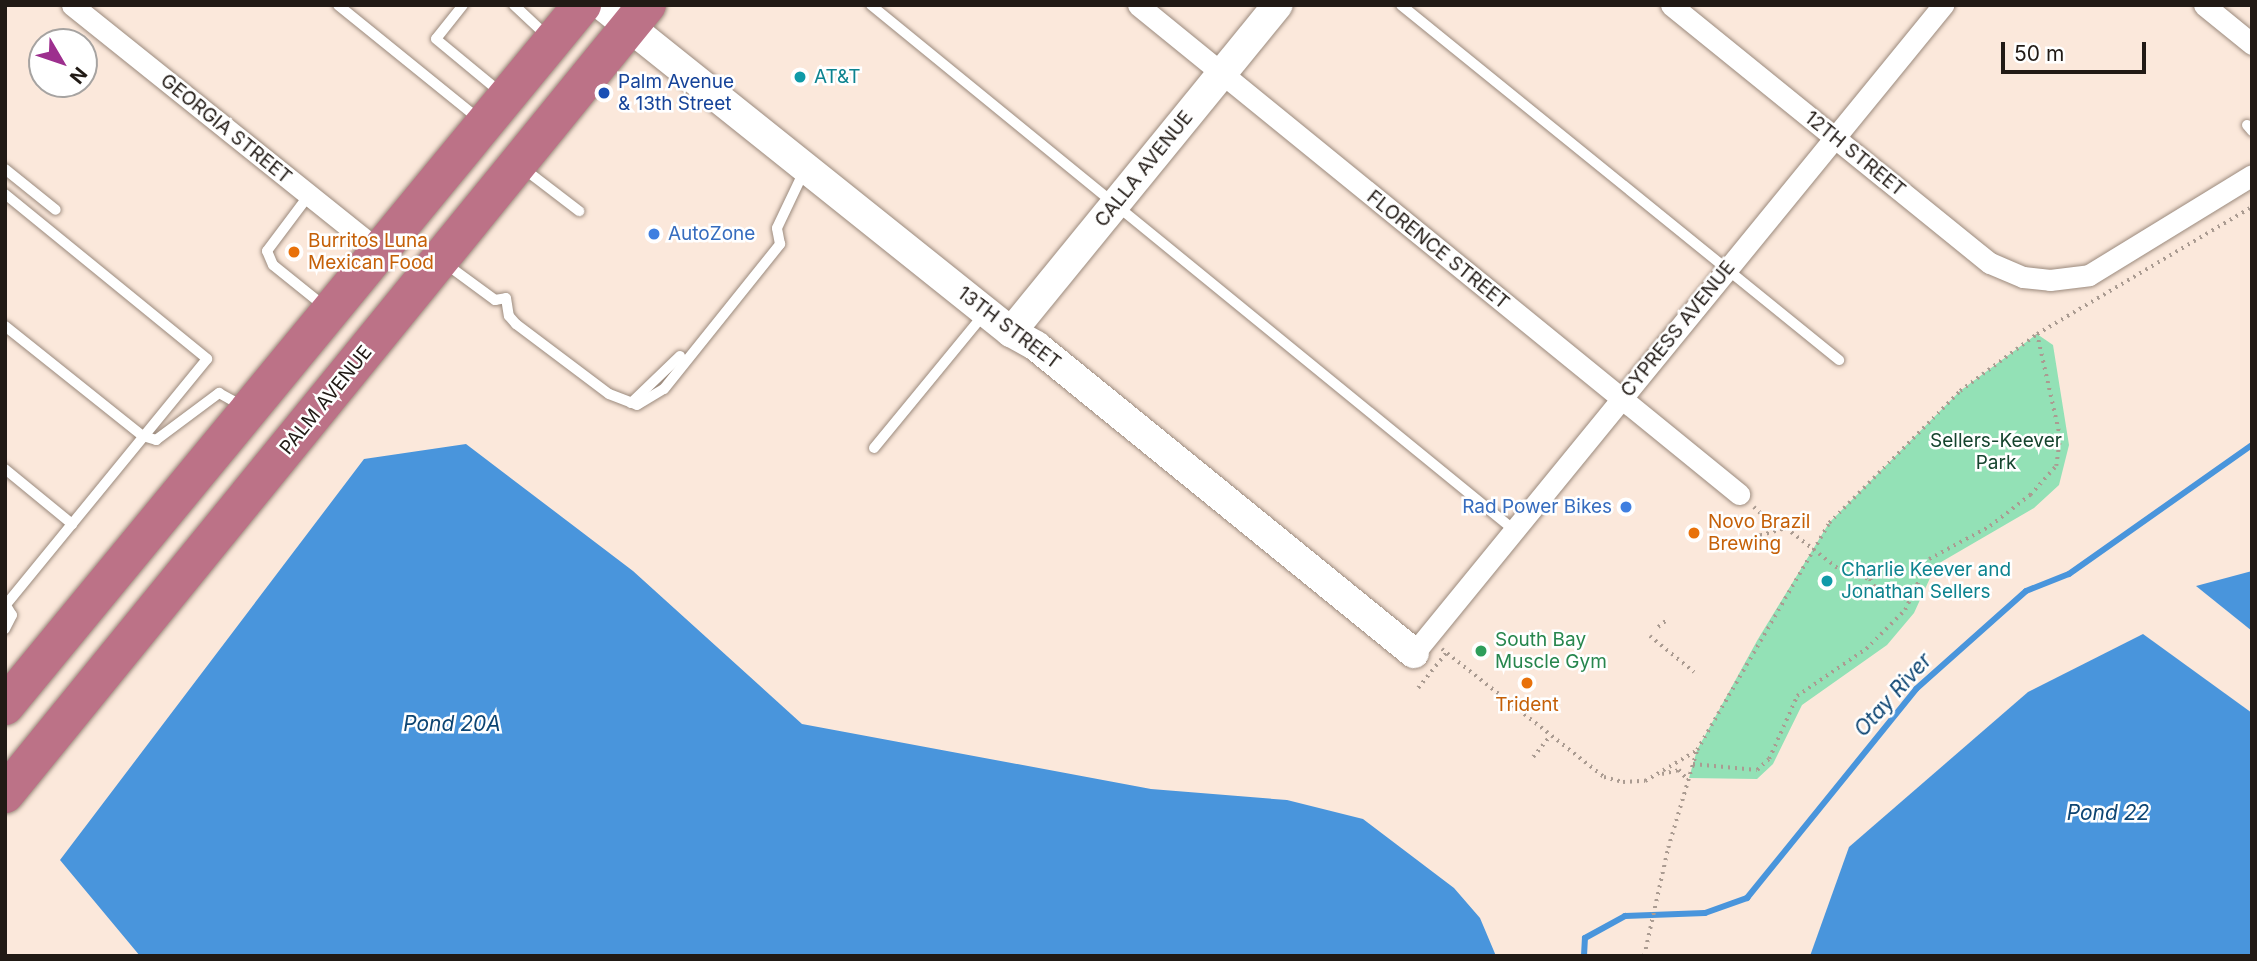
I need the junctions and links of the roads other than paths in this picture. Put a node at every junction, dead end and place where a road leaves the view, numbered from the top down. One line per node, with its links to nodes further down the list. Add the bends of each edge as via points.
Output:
1 (72, 5): 24 (street, GEORGIA STREET)
2 (338, 5): 17 (lane)
3 (463, 5): 17 (lane, via 436,39)
4 (514, 5): 14 (lane)
5 (582, 5): 14 (highway)
6 (871, 5): 25 (lane)
7 (1138, 5): 16 (street, FLORENCE STREET)
8 (1278, 5): 16 (street, CALLA AVENUE)
9 (1401, 5): 30 (lane)
10 (1671, 5): 18 (street, 12TH STREET)
11 (2204, 5): 15 (street)
12 (1940, 6): 18 (street, CYPRESS AVENUE)
13 (626, 13): 19 (highway, PALM AVENUE); 20 (street, 13TH STREET)
14 (553, 41): 17 (highway)
15 (2252, 44)
16 (1222, 74): 25 (street, CALLA AVENUE); 36 (street, FLORENCE STREET)
17 (496, 111): 28 (highway)
18 (1835, 138): 22 (street, 12TH STREET, via 1990,263 2023,277 2050,280 2089,275); 30 (street, CYPRESS AVENUE)
19 (517, 164): 27 (lane); 29 (highway, PALM AVENUE)
20 (806, 167): 29 (lane, via 777,228 780,244 650,401 629,404 609,394 516,324 509,316 506,298 495,300); 32 (street, 13TH STREET)
21 (5, 169): 26 (lane)
22 (2252, 175)
23 (5, 194): 38 (lane, via 206,359)
24 (309, 195): 28 (street, GEORGIA STREET); 31 (lane, via 267,251 273,265)
25 (1115, 205): 34 (street, CALLA AVENUE); 43 (lane)
26 (56, 210)
27 (579, 211)
28 (379, 251): 31 (highway)
29 (440, 259): 48 (highway, PALM AVENUE)
30 (1727, 270): 35 (lane); 36 (street, CYPRESS AVENUE)
31 (330, 311): 37 (highway)
32 (986, 312): 34 (street, 13TH STREET); 39 (lane)
33 (5, 326): 38 (lane)
34 (1011, 332): 46 (street, 13TH STREET, via 1036,346)
35 (1839, 360)
36 (1621, 399): 41 (street, FLORENCE STREET); 43 (street, CYPRESS AVENUE)
37 (249, 410): 38 (lane, via 219,393 156,440); 47 (highway)
38 (143, 436): 42 (lane)
39 (874, 448)
40 (5, 469): 42 (lane)
41 (1742, 497)
42 (72, 524): 44 (lane)
43 (1514, 530): 46 (street, CYPRESS AVENUE)
44 (6, 605): 45 (lane, via 12,615)
45 (5, 629)
46 (1425, 649)
47 (5, 706)
48 (5, 794)

